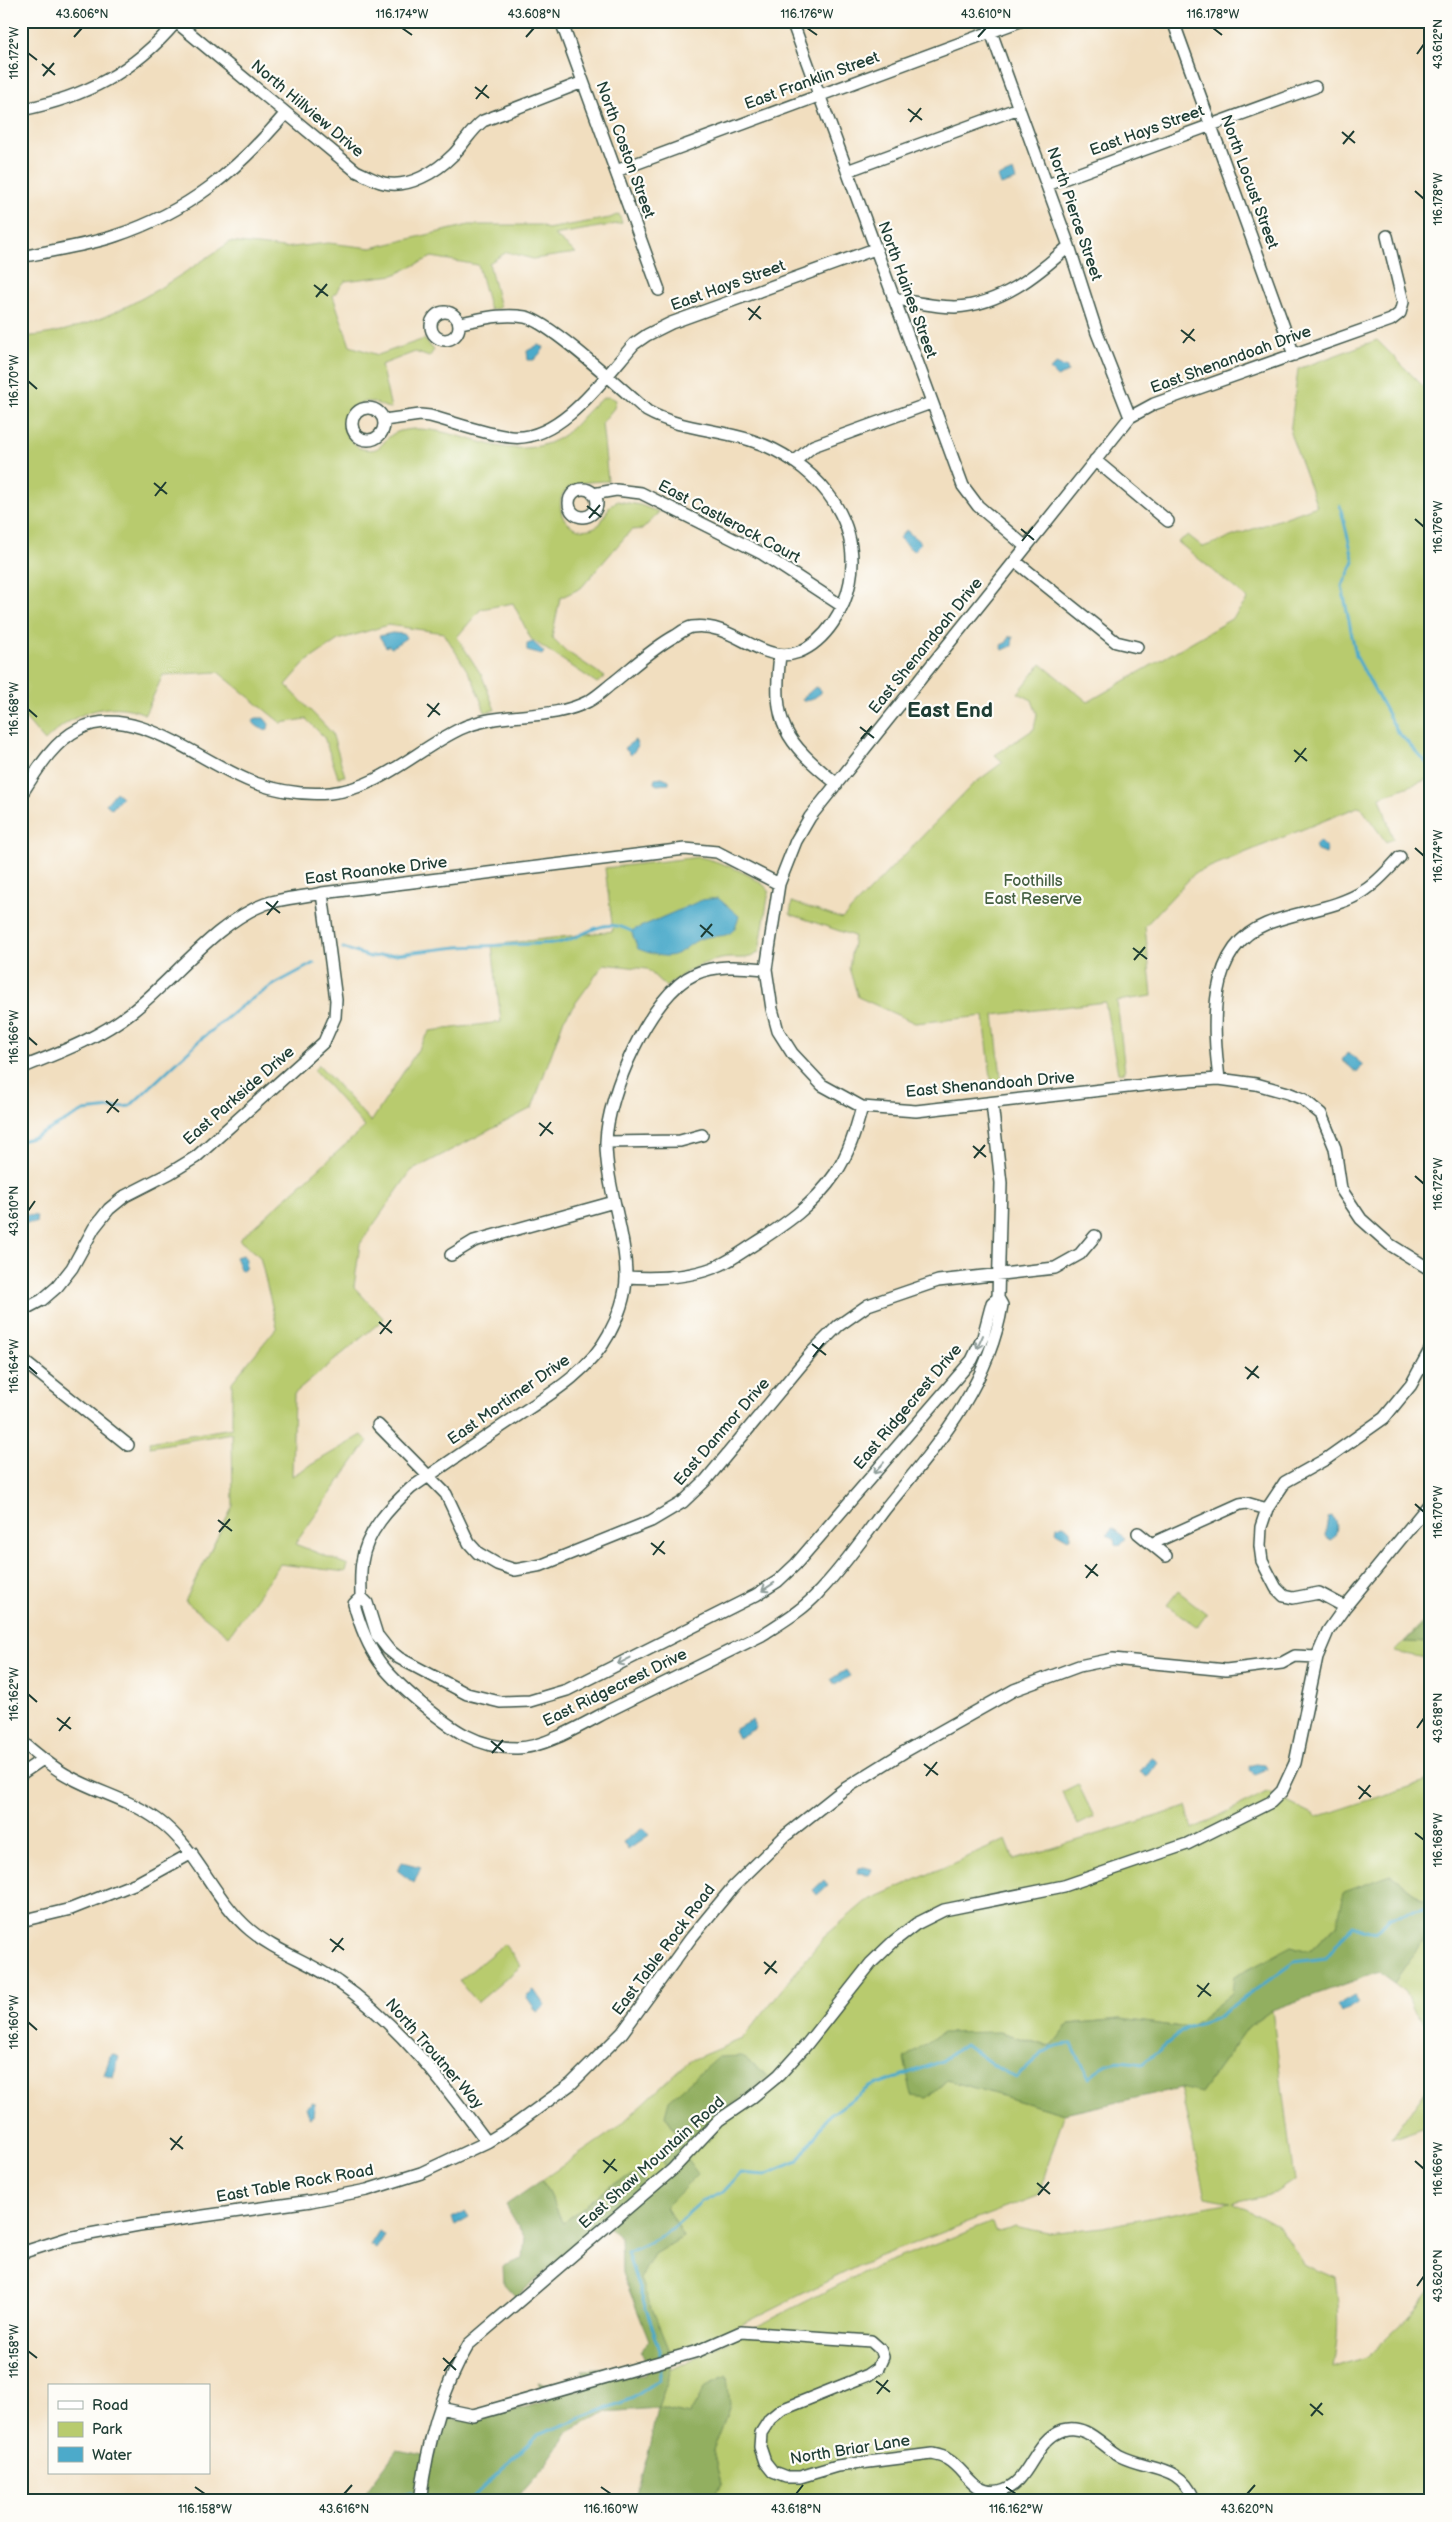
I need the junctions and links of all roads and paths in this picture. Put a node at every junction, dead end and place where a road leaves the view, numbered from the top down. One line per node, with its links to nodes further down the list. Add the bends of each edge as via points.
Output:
1 (561, 21): 7 (street, North Coston Street)
2 (792, 21): 9 (street, North Haines Street)
3 (1020, 21): 6 (street, East Franklin Street)
4 (1173, 21): 13 (street, North Locust Street)
5 (175, 22): 11 (street, via 133,64 94,87 52,103); 12 (street, North Hillview Drive)
6 (989, 27): 9 (street, East Franklin Street); 10 (street, North Pierce Street)
7 (583, 82): 12 (street, North Hillview Drive, via 483,121 454,155 431,174 385,184 356,171); 14 (street, North Coston Street)
8 (1315, 87): 13 (street, East Hays Street)
9 (819, 95): 14 (street, East Franklin Street); 15 (street, North Haines Street)
10 (1019, 108): 15 (street); 16 (street, North Pierce Street)
11 (21, 110)
12 (286, 113): 20 (street, via 235,169 172,212 113,237)
13 (1211, 125): 16 (street, East Hays Street); 24 (street, North Locust Street)
14 (616, 171): 21 (street, North Coston Street)
15 (847, 172): 19 (street, North Haines Street)
16 (1047, 185): 18 (street, North Pierce Street)
17 (1387, 236): 24 (street, East Shenandoah Drive, via 1402,302 1400,313 1392,320)
18 (1069, 246): 22 (street, via 1020,286 977,303 955,307); 27 (street, North Pierce Street, via 1097,333)
19 (875, 249): 22 (street, North Haines Street); 25 (street, East Hays Street, via 660,328 634,344)
20 (21, 257)
21 (659, 290)
22 (893, 298): 26 (street, North Haines Street)
23 (460, 323): 25 (street, via 498,315 527,317 553,332)
24 (1294, 355): 27 (street, East Shenandoah Drive, via 1154,404)
25 (606, 376): 28 (street, East Hays Street, via 562,422 527,436 498,435 430,416); 30 (street, via 658,417 754,441)
26 (931, 403): 30 (street, via 813,446); 33 (street, North Haines Street, via 970,497)
27 (1130, 417): 29 (street, East Shenandoah Drive)
28 (384, 420)
29 (1095, 460): 32 (street); 33 (street, East Shenandoah Drive)
30 (794, 462): 35 (street, via 829,494 848,530 852,569)
31 (593, 494): 35 (street, East Castlerock Court, via 616,490 641,494 761,553)
32 (1168, 521)
33 (1026, 547): 34 (street, East Shenandoah Drive)
34 (1015, 561): 36 (street, via 1116,642); 38 (street, East Shenandoah Drive)
35 (842, 606): 37 (street, via 829,628 812,645 798,652)
36 (1137, 647)
37 (780, 655): 38 (street, via 777,689 784,726 804,756); 39 (street, via 757,648 721,628 690,627 660,644 592,700 565,711 493,720 461,728 385,776 329,793 288,791 256,784 145,728 122,722 102,722 81,728 61,741)
38 (837, 784): 41 (street, East Shenandoah Drive, via 810,817 796,841)
39 (21, 795)
40 (1400, 857): 45 (street, via 1364,892 1265,924 1238,945 1223,968 1216,1004)
41 (779, 884): 42 (street, East Roanoke Drive, via 717,852 685,849); 43 (street, East Shenandoah Drive)
42 (322, 894): 44 (street, East Roanoke Drive, via 267,903 247,913 227,927 134,1011 77,1046); 57 (street, East Parkside Drive, via 336,1000 335,1017 324,1042 196,1157 125,1196 109,1209 58,1287)
43 (766, 969): 47 (street, East Shenandoah Drive, via 778,1031 792,1054 822,1085); 49 (street, East Mortimer Drive, via 715,967 694,974 673,991 637,1041 623,1071)
44 (21, 1068)
45 (1219, 1079): 46 (street, East Shenandoah Drive); 53 (street, East Shenandoah Drive, via 1288,1093 1303,1099 1321,1114 1335,1148 1341,1189 1361,1219 1389,1244)
46 (992, 1102): 47 (street, East Shenandoah Drive, via 916,1111); 54 (street, East Ridgecrest Drive, via 1001,1183)
47 (862, 1107): 55 (street, via 845,1157 835,1174 813,1201 784,1225 720,1266 682,1276)
48 (702, 1135): 49 (street, via 680,1142)
49 (606, 1142): 50 (street, East Mortimer Drive)
50 (614, 1202): 52 (street, via 474,1240); 55 (street, East Mortimer Drive)
51 (1095, 1236): 54 (street, East Danmor Drive, via 1080,1254 1055,1268)
52 (451, 1255)
53 (1431, 1270)
54 (999, 1274): 56 (street, East Ridgecrest Drive); 62 (street, East Danmor Drive, via 938,1282 868,1305 838,1326 812,1352 706,1480 683,1502 651,1521 542,1565 515,1570 478,1553 469,1543 446,1494)
55 (626, 1277): 62 (street, East Mortimer Drive, via 621,1304 609,1335 590,1362 563,1385)
56 (998, 1298): 68 (street, East Ridgecrest Drive, one-way to 68, via 992,1303 972,1360 796,1564 756,1595 567,1690 530,1701 500,1702 467,1694 388,1649 377,1635 367,1603); 68 (street, East Ridgecrest Drive, via 1002,1305 993,1345 966,1402 947,1433 819,1593 792,1617 762,1634 555,1738 518,1748 478,1742 447,1725 382,1669 354,1604)
57 (21, 1311)
58 (1431, 1348): 64 (street, via 1411,1385 1384,1418 1341,1450 1285,1482)
59 (21, 1359): 61 (street)
60 (378, 1425): 62 (street, East Danmor Drive)
61 (128, 1444)
62 (427, 1477): 68 (street, East Mortimer Drive, via 390,1506 373,1532 362,1560)
63 (1431, 1502): 69 (street, East Shaw Mountain Road)
64 (1267, 1509): 66 (street, via 1240,1504); 69 (street, via 1261,1527 1260,1546 1262,1561 1276,1588 1284,1596 1293,1598 1319,1593)
65 (1138, 1533): 66 (street)
66 (1151, 1544): 67 (street)
67 (1166, 1556)
68 (361, 1597)
69 (1345, 1607): 70 (street, East Shaw Mountain Road, via 1328,1631)
70 (1317, 1657): 76 (street, East Table Rock Road, via 1295,1656 1282,1663 1226,1670 1113,1659 1079,1666 1014,1690 904,1752 843,1790 785,1836 733,1887 622,2032 570,2084); 78 (street, East Shaw Mountain Road, via 1294,1763 1282,1791 1271,1802 1187,1844 1064,1886 944,1910 916,1924 871,1963 779,2074 719,2120 672,2170 469,2344 456,2366)
71 (21, 1741): 72 (street, North Troutner Way)
72 (43, 1759): 73 (street); 74 (street, North Troutner Way, via 68,1776 146,1811)
73 (21, 1774)
74 (192, 1853): 75 (street, via 140,1882 71,1909); 76 (street, North Troutner Way, via 250,1930 336,1980 369,2004 409,2046)
75 (21, 1921)
76 (487, 2142): 77 (street, East Table Rock Road, via 422,2173 367,2190 139,2225 68,2238)
77 (21, 2253)
78 (440, 2408): 79 (street, East Shaw Mountain Road, via 429,2445); 80 (street, North Briar Lane, via 473,2415 698,2351 741,2332 871,2341 880,2348 883,2357 878,2368 868,2376 781,2410 770,2419 760,2433 760,2447 773,2472 786,2477 800,2477 837,2466 932,2454 946,2458 975,2486 987,2492 1000,2491 1021,2478 1041,2445 1052,2436 1064,2430 1078,2429 1120,2456 1168,2470 1188,2486)
79 (420, 2501)
80 (1194, 2501)

